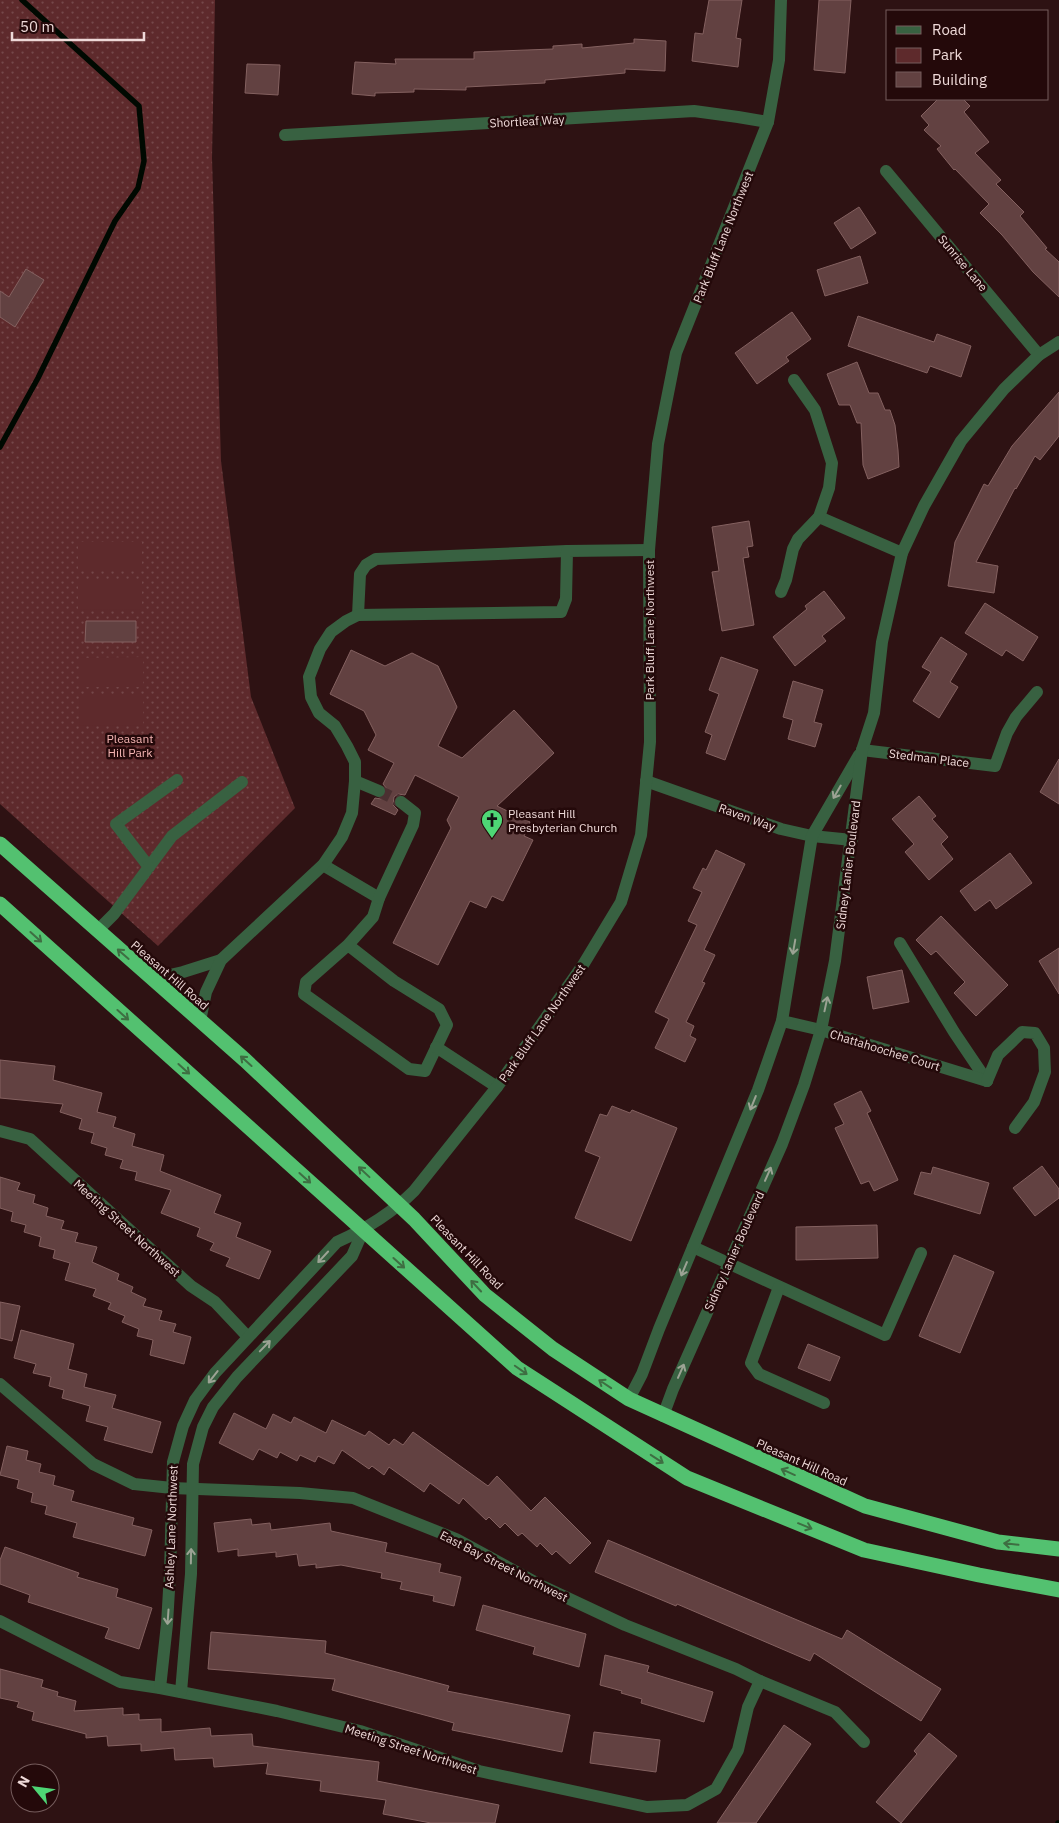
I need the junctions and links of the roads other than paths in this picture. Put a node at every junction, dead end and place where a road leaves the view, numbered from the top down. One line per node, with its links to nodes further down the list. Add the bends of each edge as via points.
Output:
1 (781, 0): 2 (street, Park Bluff Lane Northwest, via 780,60)
2 (768, 122): 3 (street, Shortleaf Way, via 694,111); 9 (street, Park Bluff Lane Northwest, via 676,353 658,444)
3 (285, 135)
4 (886, 171): 6 (street, Sunrise Lane)
5 (1059, 342): 6 (street, Sidney Lanier Boulevard)
6 (1039, 356): 11 (street, Sidney Lanier Boulevard, via 1004,390 961,441)
7 (794, 380): 8 (street, via 815,410 832,463 829,488)
8 (818, 517): 11 (street); 12 (street, via 793,549)
9 (649, 550): 10 (street); 17 (street, Park Bluff Lane Northwest, via 650,742)
10 (567, 551): 13 (street, via 376,559 366,564 360,574); 13 (street, via 566,599 561,612)
11 (902, 553): 15 (street, Sidney Lanier Boulevard, via 882,642 874,713)
12 (781, 592)
13 (358, 615): 19 (street, via 331,632 309,677 311,697 319,713 334,726 355,762)
14 (1037, 692): 15 (street, Stedman Place, via 1016,717 995,766)
15 (862, 750): 22 (street, one-way to 22); 23 (street, Sidney Lanier Boulevard)
16 (177, 780): 26 (street, via 116,824)
17 (646, 781): 22 (street, Raven Way, via 781,829); 39 (street, Park Bluff Lane Northwest, via 641,835 621,902 584,965)
18 (242, 782): 26 (street, via 172,836)
19 (355, 782): 20 (street); 25 (street, via 352,813 342,837)
20 (379, 791)
21 (401, 802): 27 (street, via 415,813 413,825)
22 (812, 836): 23 (street, Raven Way); 35 (street, one-way to 35)
23 (852, 840): 36 (street, Sidney Lanier Boulevard, one-way to 23, via 835,962)
24 (0, 844): 29 (highway, Pleasant Hill Road)
25 (323, 864): 27 (street); 32 (street)
26 (148, 867): 29 (street)
27 (379, 898): 31 (street, via 373,917)
28 (0, 904): 43 (highway, one-way to 43)
29 (97, 932): 33 (highway, Pleasant Hill Road, one-way to 29)
30 (900, 943): 38 (street)
31 (348, 945): 37 (street, via 394,981 439,1009 447,1025); 37 (street, via 306,982 304,994 409,1069 425,1071)
32 (221, 960): 33 (street); 34 (street, via 206,992)
33 (152, 979): 34 (highway, Pleasant Hill Road)
34 (200, 1021): 42 (highway, Pleasant Hill Road, one-way to 34)
35 (782, 1021): 36 (street, Chattahoochee Court); 44 (street, one-way to 44, via 758,1090)
36 (820, 1030): 38 (street, Chattahoochee Court); 46 (street, Sidney Lanier Boulevard, one-way to 36, via 782,1144)
37 (436, 1047): 39 (street)
38 (988, 1081): 40 (street, via 998,1055 1022,1032 1035,1032 1044,1048 1045,1072 1034,1102)
39 (497, 1087): 42 (street, Park Bluff Lane Northwest)
40 (1015, 1128)
41 (0, 1131): 48 (street, Meeting Street Northwest, via 30,1139 191,1286 215,1302)
42 (400, 1205): 43 (street, Ashley Lane Northwest); 50 (highway, Pleasant Hill Road, one-way to 42, via 553,1349 485,1295)
43 (363, 1231): 48 (street, Ashley Lane Northwest, one-way to 48, via 337,1242); 54 (street, Ashley Lane Northwest, one-way to 43, via 195,1454 213,1407 237,1376 352,1256); 56 (highway, one-way to 56, via 517,1368 687,1478 864,1550)
44 (693, 1248): 46 (street); 50 (street, one-way to 50)
45 (921, 1253): 47 (street, via 885,1336)
46 (728, 1264): 47 (street); 52 (street, Sidney Lanier Boulevard, one-way to 46)
47 (779, 1287): 51 (street, via 751,1363 759,1374)
48 (248, 1336): 53 (street, Ashley Lane Northwest, one-way to 53, via 195,1400 174,1453)
49 (0, 1384): 53 (street, East Bay Street Northwest, via 93,1464 134,1484)
50 (629, 1399): 52 (highway, Pleasant Hill Road)
51 (824, 1403)
52 (663, 1416): 55 (highway, Pleasant Hill Road, one-way to 52, via 998,1542 865,1506)
53 (172, 1488): 54 (street, East Bay Street Northwest); 59 (street, Ashley Lane Northwest, one-way to 59, via 167,1624)
54 (192, 1488): 58 (street, East Bay Street Northwest, via 353,1498 456,1539 544,1587 616,1621); 60 (street, Ashley Lane Northwest, one-way to 54, via 191,1574)
55 (1059, 1549)
56 (1059, 1590)
57 (0, 1621): 59 (street, Meeting Street Northwest, via 120,1682)
58 (760, 1681): 60 (street, Meeting Street Northwest, via 748,1707 738,1750 716,1789 687,1805 647,1808 479,1771 360,1732 277,1710); 61 (street, East Bay Street Northwest, via 835,1712)
59 (160, 1688): 60 (street, Meeting Street Northwest)
60 (181, 1692)
61 (864, 1742)

